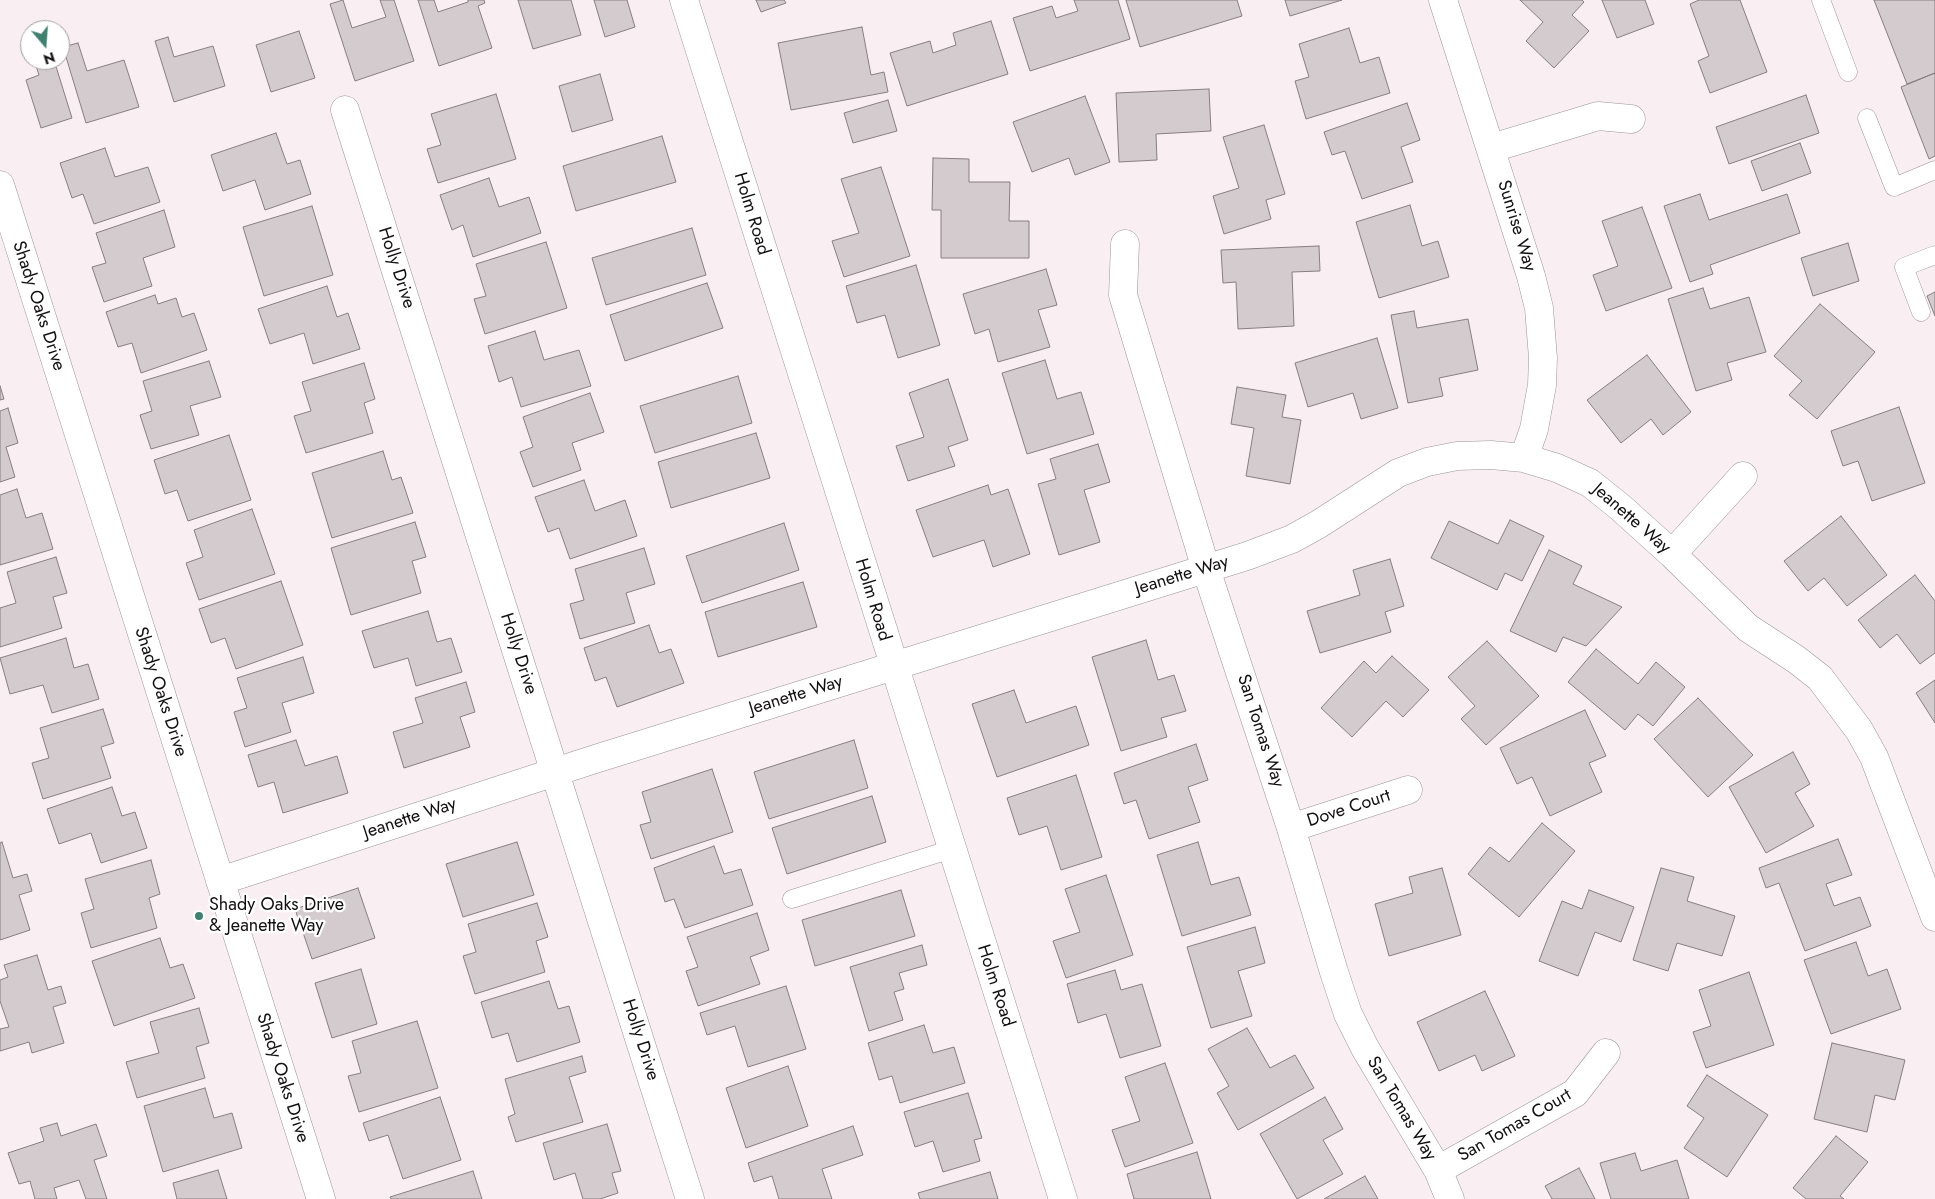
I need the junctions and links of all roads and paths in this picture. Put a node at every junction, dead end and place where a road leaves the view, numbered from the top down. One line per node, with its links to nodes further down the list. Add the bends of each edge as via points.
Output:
1 (684, 0): 18 (street, Holm Road)
2 (1444, 0): 8 (street, Sunrise Way)
3 (1821, 0): 4 (lane)
4 (1848, 72)
5 (345, 110): 19 (street, Holly Drive)
6 (1867, 118): 9 (lane, via 1894,187)
7 (1631, 119): 8 (street, via 1598,116)
8 (1492, 148): 14 (street, Sunrise Way, via 1531,276 1542,334 1542,386 1534,429)
9 (1935, 170)
10 (0, 185): 23 (street, Shady Oaks Drive)
11 (1125, 244): 17 (street, San Tomas Way, via 1123,295)
12 (1935, 255): 13 (lane, via 1904,267)
13 (1921, 312)
14 (1524, 458): 16 (street, Jeanette Way, via 1590,483); 17 (street, Jeanette Way, via 1457,456 1427,462 1398,473 1292,539)
15 (1743, 476): 16 (street)
16 (1672, 554): 25 (street, Jeanette Way, via 1748,628 1820,678 1840,702 1874,757)
17 (1206, 569): 18 (street, Jeanette Way); 21 (street, San Tomas Way)
18 (893, 666): 19 (street, Jeanette Way); 22 (street, Holm Road)
19 (555, 772): 23 (street, Jeanette Way); 29 (street, Holly Drive)
20 (1408, 790): 21 (street, Dove Court)
21 (1291, 828): 27 (street, San Tomas Way, via 1348,1014)
22 (952, 849): 24 (lane); 30 (street, Holm Road)
23 (220, 881): 28 (street, Shady Oaks Drive)
24 (792, 899)
25 (1935, 917)
26 (1606, 1053): 27 (street, San Tomas Court, via 1575,1094)
27 (1438, 1170): 31 (street, San Tomas Way)
28 (320, 1199)
29 (690, 1199)
30 (1063, 1199)
31 (1450, 1199)

